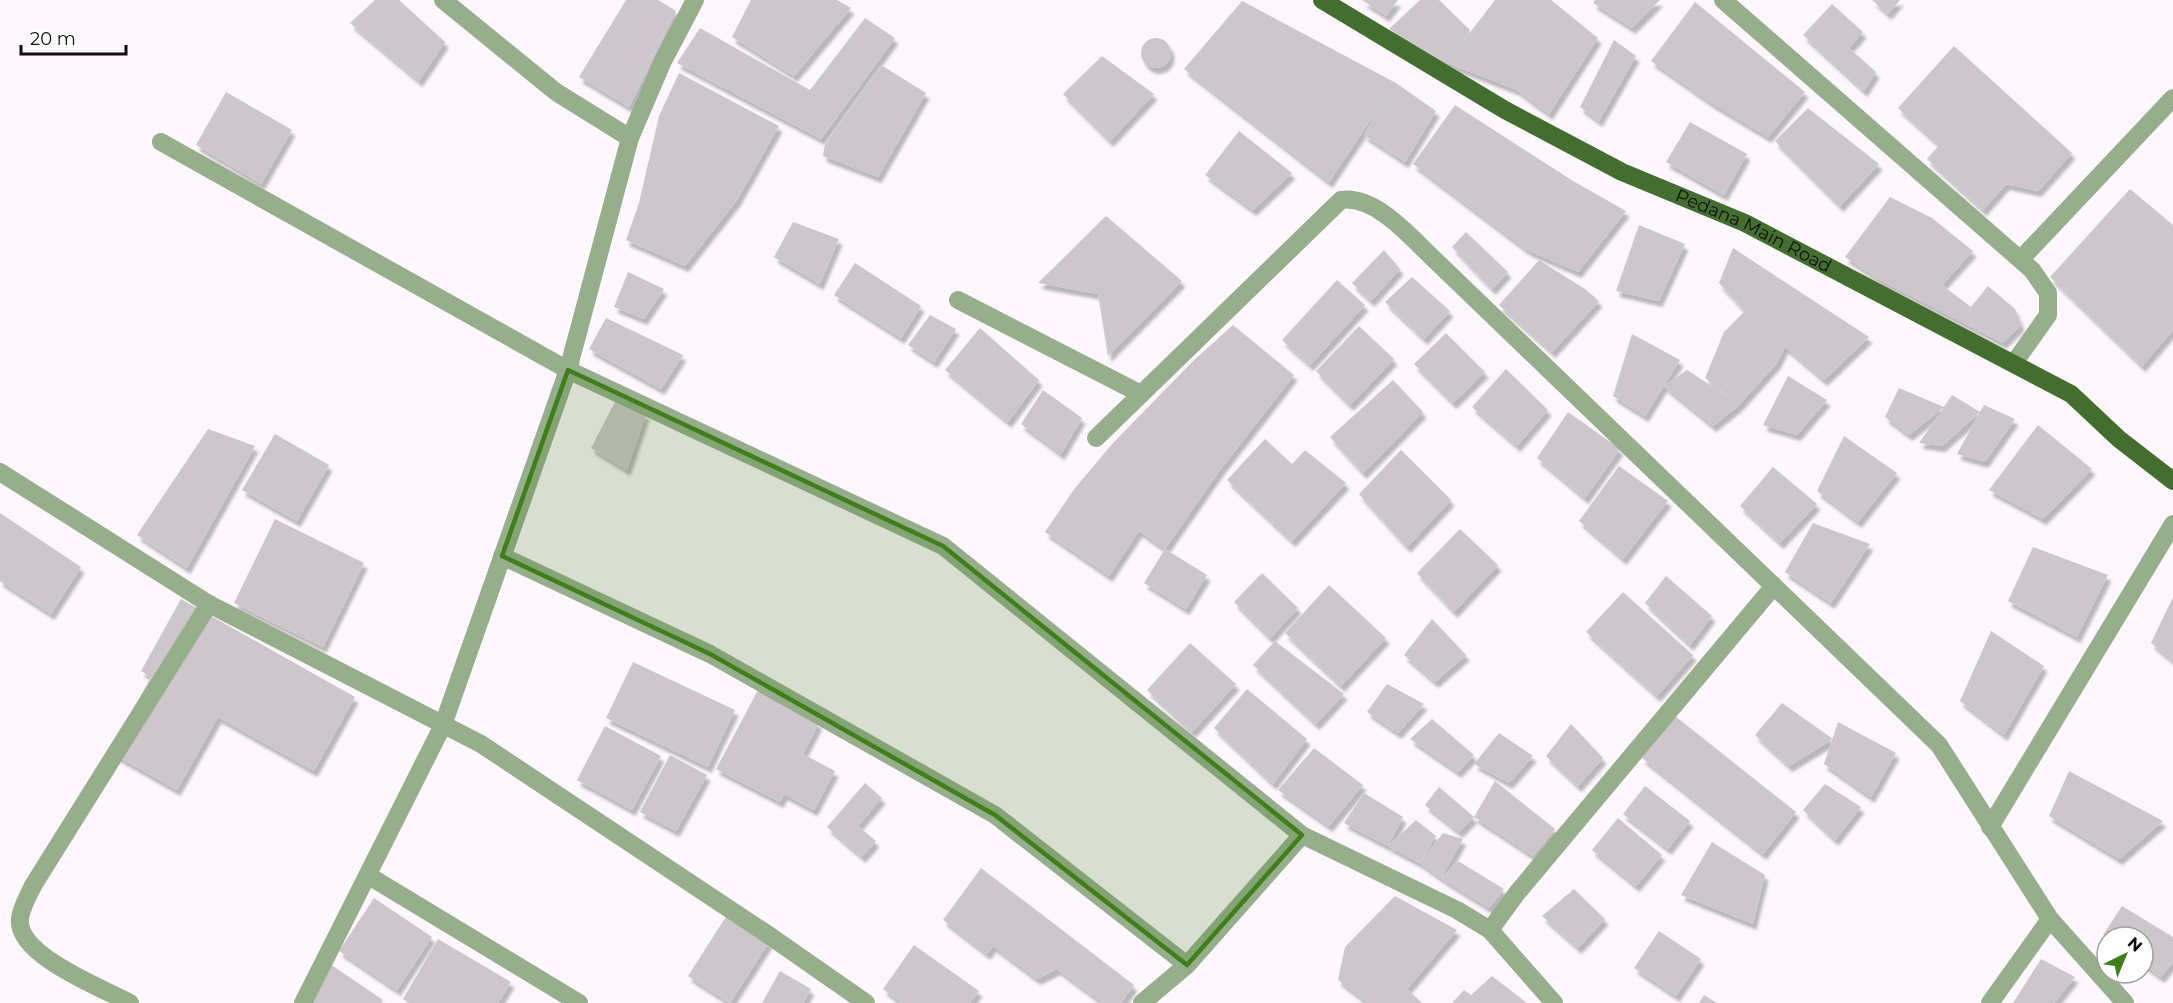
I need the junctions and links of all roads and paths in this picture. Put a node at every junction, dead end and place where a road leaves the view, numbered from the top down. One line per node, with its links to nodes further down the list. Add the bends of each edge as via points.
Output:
1 (443, 0): 6 (street, via 556,92)
2 (694, 0): 6 (street)
3 (1322, 0): 10 (main road, Pedana Main Road, via 1505,110 1612,166 1745,223)
4 (1723, 0): 8 (street)
5 (2173, 98): 8 (street)
6 (630, 138): 11 (street)
7 (161, 142): 11 (street)
8 (2021, 259): 10 (street, via 2048,293 2048,315)
9 (958, 300): 12 (street)
10 (2014, 363): 15 (main road, Pedana Main Road, via 2071,394 2119,439)
11 (568, 370): 17 (street); 22 (street, via 943,546)
12 (1141, 394): 13 (street); 18 (street, via 1341,200 1353,198 1380,211 1438,263)
13 (1096, 438)
14 (0, 472): 19 (street)
15 (2173, 481)
16 (2173, 524): 21 (street)
17 (502, 556): 20 (street); 26 (street, via 710,654 995,815)
18 (1774, 586): 21 (street, via 1938,746); 25 (street)
19 (209, 604): 20 (street); 27 (street, via 34,884 20,919 24,939 50,961)
20 (443, 725): 23 (street); 30 (street, via 490,750)
21 (1990, 827): 24 (street)
22 (1302, 835): 25 (street); 26 (street)
23 (369, 876): 28 (street); 29 (street)
24 (2050, 919): 33 (street); 34 (street)
25 (1490, 930): 32 (street)
26 (1187, 965): 31 (street)
27 (130, 1003)
28 (303, 1003)
29 (579, 1003)
30 (866, 1003)
31 (1142, 1003)
32 (1554, 1003)
33 (1990, 1003)
34 (2125, 1003)

